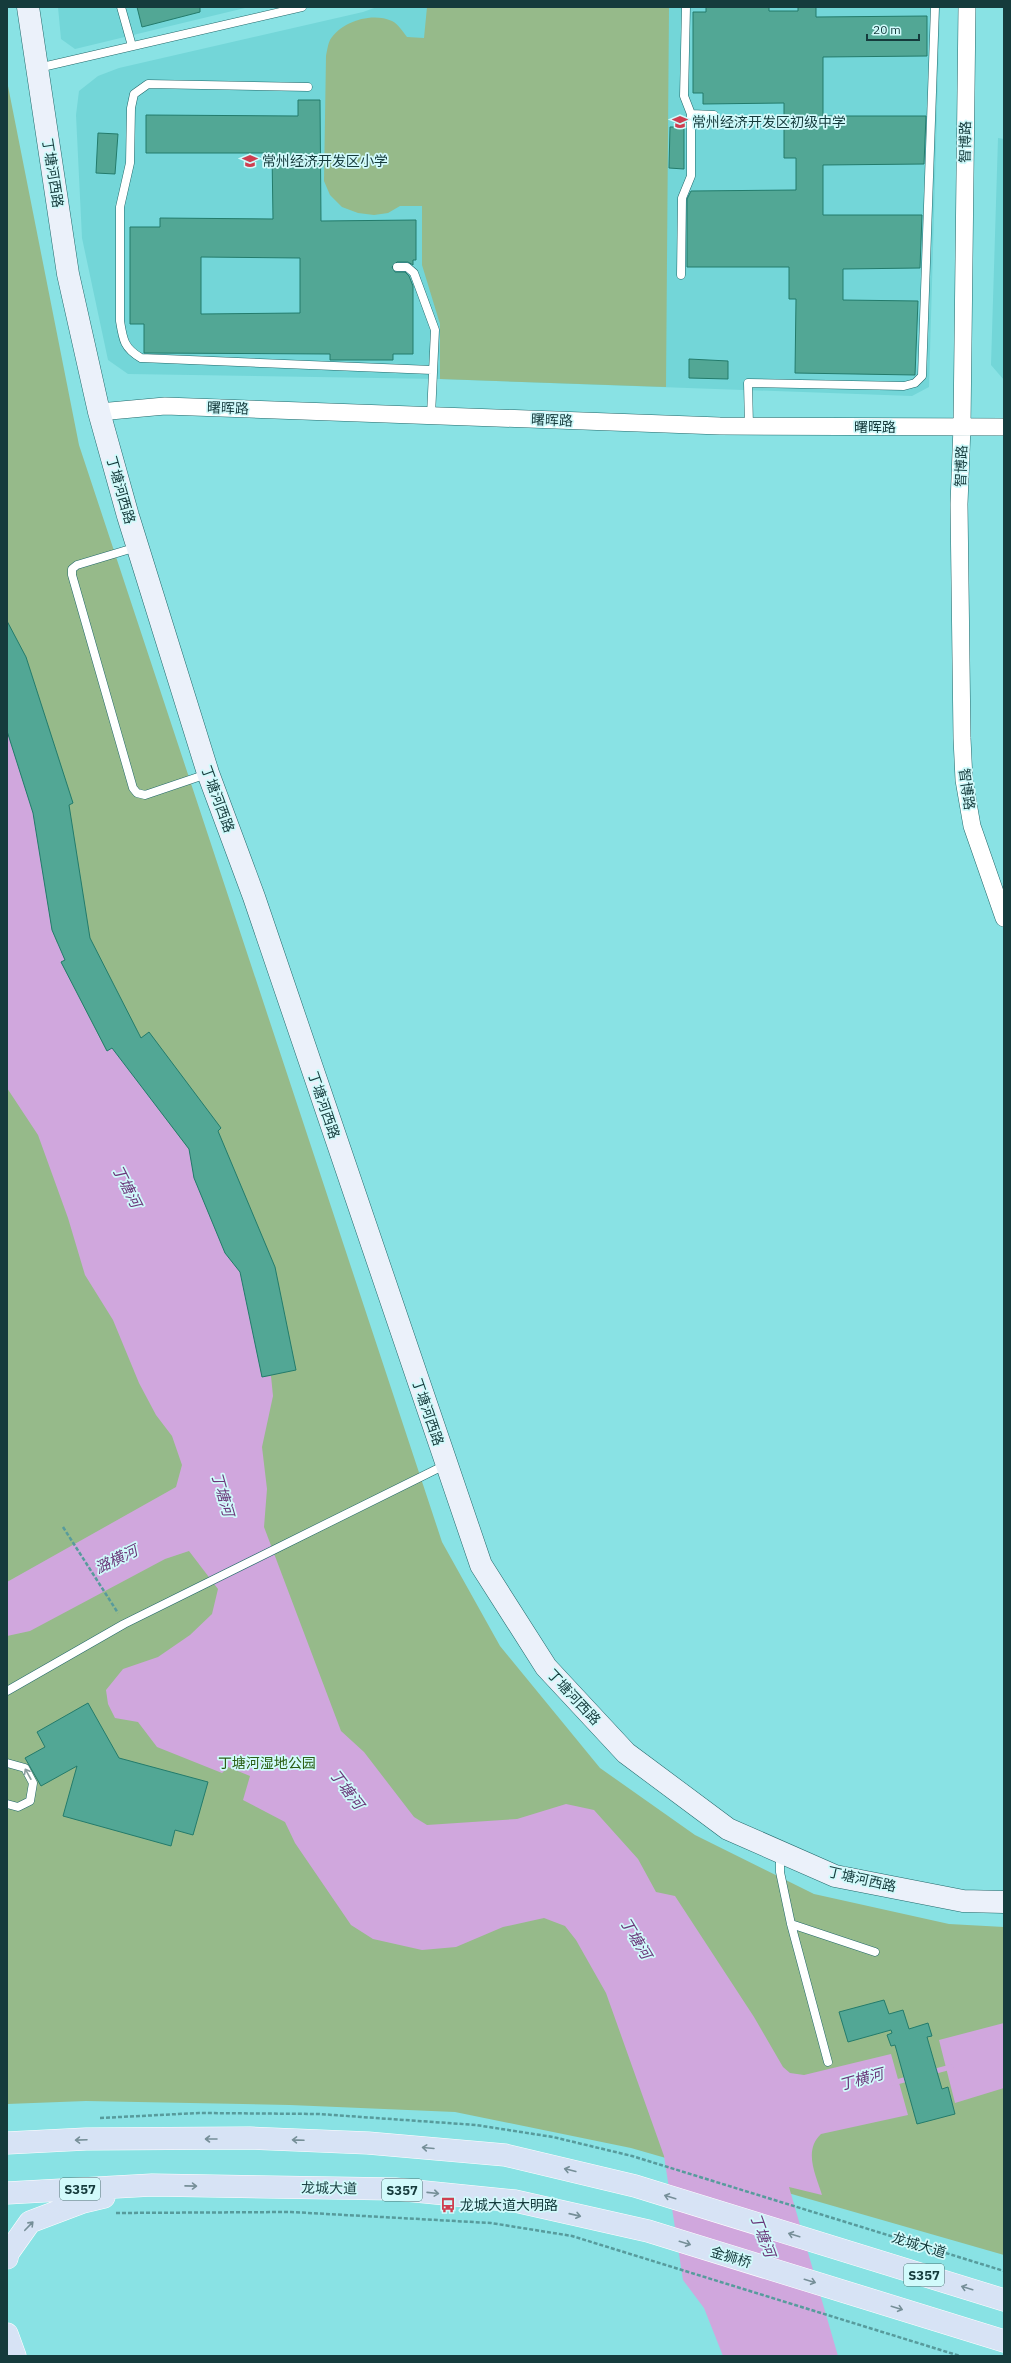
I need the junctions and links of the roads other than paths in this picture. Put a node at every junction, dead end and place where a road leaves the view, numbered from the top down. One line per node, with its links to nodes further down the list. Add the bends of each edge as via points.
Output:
1 (28, 7): 8 (street, 丁塘河西路)
2 (121, 7): 7 (lane)
3 (302, 7): 7 (lane)
4 (686, 7): 10 (lane, via 684,96)
5 (935, 7): 17 (lane, via 922,376 915,383 904,386 748,383)
6 (967, 7): 18 (street, 智博路)
7 (132, 46): 8 (lane)
8 (37, 69): 15 (street, 丁塘河西路, via 68,274)
9 (308, 87): 14 (lane, via 148,84 134,94 131,108 130,163 120,207 120,321 123,337 130,352 141,358)
10 (692, 114): 11 (lane); 13 (lane, via 691,176 682,198)
11 (714, 115)
12 (397, 267): 14 (lane, via 407,267 414,272 435,330)
13 (681, 275)
14 (432, 370): 16 (lane)
15 (99, 412): 16 (street, 曙晖路, via 165,406); 20 (street, 丁塘河西路)
16 (431, 415): 17 (street, 曙晖路)
17 (748, 426): 18 (street, 曙晖路)
18 (962, 426): 19 (street, 曙晖路); 22 (street, 智博路, via 959,504 964,780 972,826)
19 (1004, 427)
20 (138, 546): 21 (street, 丁塘河西路); 21 (lane, via 72,569 133,788 137,793 145,795)
21 (208, 774): 23 (street, 丁塘河西路, via 254,897)
22 (1004, 918)
23 (446, 1465): 24 (lane, via 124,1624); 27 (street, 丁塘河西路, via 481,1565 546,1667 626,1753 728,1829)
24 (7, 1691)
25 (7, 1763): 26 (lane, one-way to 25, via 18,1807 30,1801 33,1783 25,1768)
26 (7, 1804)
27 (780, 1852): 28 (street, 丁塘河西路, via 835,1876 963,1901); 29 (lane, via 780,1872)
28 (1004, 1902)
29 (791, 1924): 30 (lane); 31 (lane)
30 (875, 1952)
31 (828, 2062)
32 (7, 2143): 37 (main road, 龙城大道 / S357, one-way to 32, via 635,2186 505,2155 368,2143 242,2138)
33 (152, 2185): 34 (main road, 龙城大道 / S357); 35 (main road, 龙城大道 / S357, one-way to 35, via 395,2189 515,2201); 36 (main road, one-way to 33, via 30,2222 83,2202)
34 (7, 2193)
35 (648, 2231): 39 (main road, 金狮桥 / S357, one-way to 39)
36 (7, 2258)
37 (1004, 2300)
38 (7, 2334): 40 (main road)
39 (1004, 2341)
40 (15, 2356)

